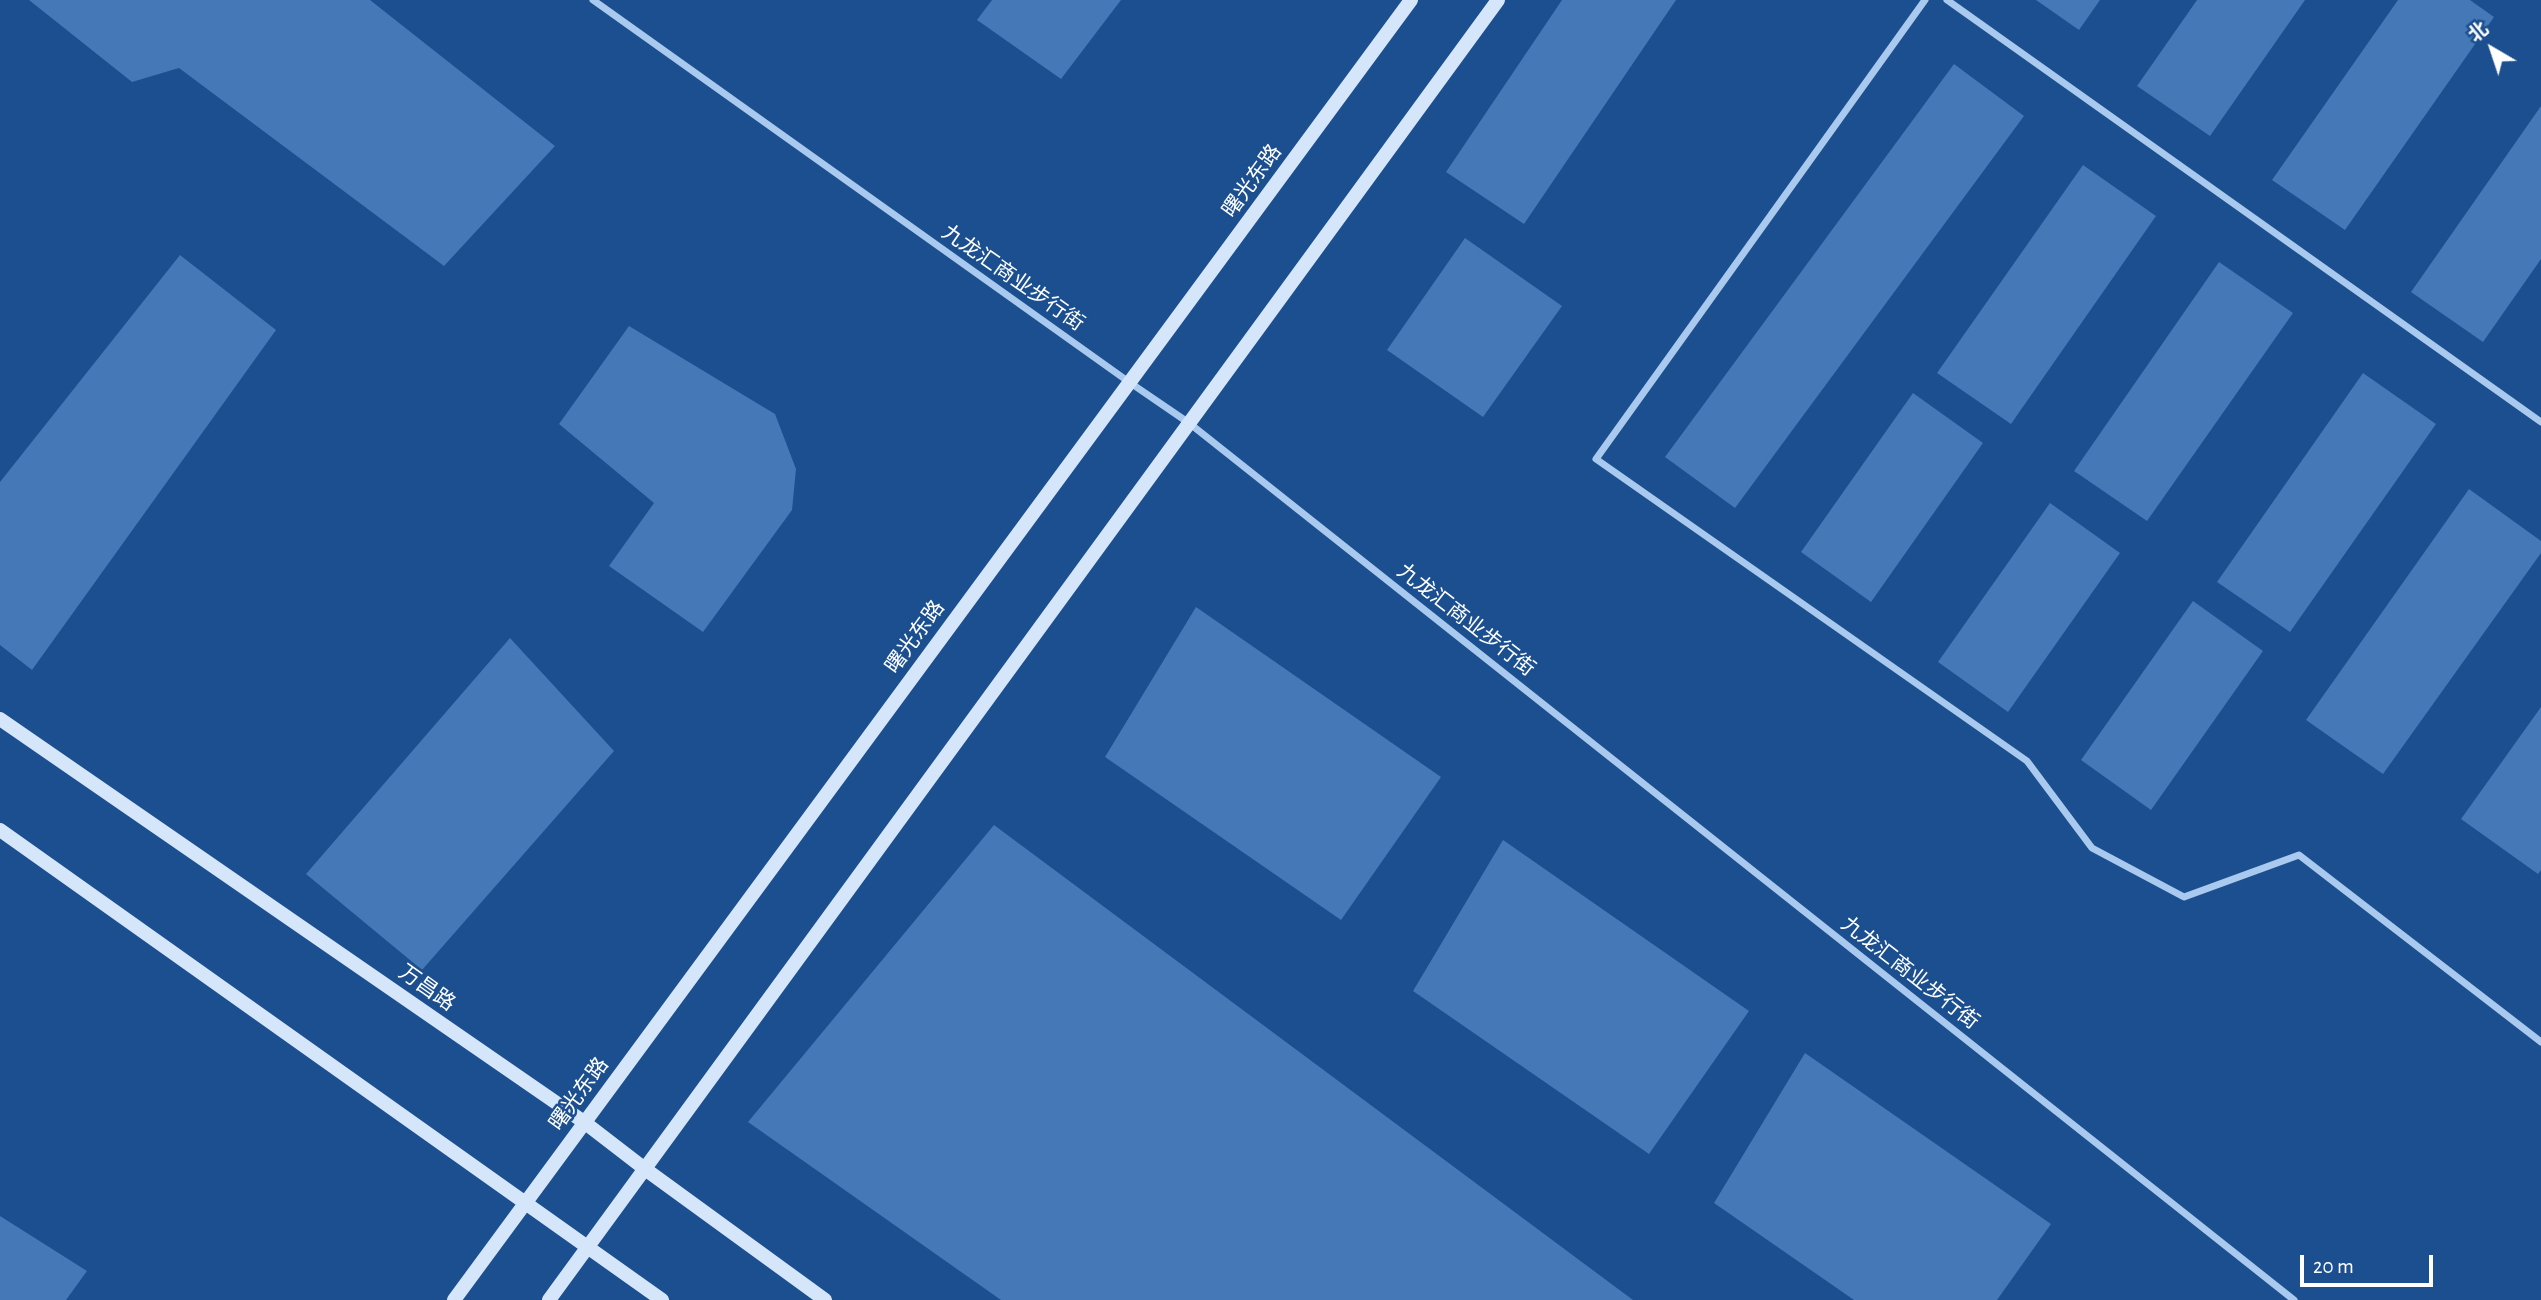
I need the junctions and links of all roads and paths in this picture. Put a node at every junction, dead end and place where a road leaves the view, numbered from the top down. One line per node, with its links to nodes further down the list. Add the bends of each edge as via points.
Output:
1 (593, 0): 6 (street, 九龙汇商业步行街)
2 (1411, 0): 6 (main road, 曙光东路)
3 (1498, 0): 8 (main road)
4 (1925, 0): 11 (street, via 1596,459 2027,761 2092,848 2184,897 2299,855)
5 (1947, 0): 7 (street)
6 (1129, 382): 8 (street, 九龙汇商业步行街); 12 (main road, 曙光东路)
7 (2541, 422)
8 (1189, 423): 13 (main road); 20 (street, 九龙汇商业步行街)
9 (0, 719): 12 (main road, 万昌路)
10 (0, 830): 14 (main road)
11 (2541, 1042)
12 (584, 1122): 13 (main road, 万昌路); 14 (main road, 曙光东路)
13 (645, 1169): 15 (main road); 19 (main road, 万昌路)
14 (527, 1204): 15 (main road); 16 (main road, 曙光东路)
15 (589, 1247): 17 (main road); 18 (main road)
16 (454, 1300)
17 (550, 1300)
18 (663, 1300)
19 (825, 1300)
20 (2294, 1300)

